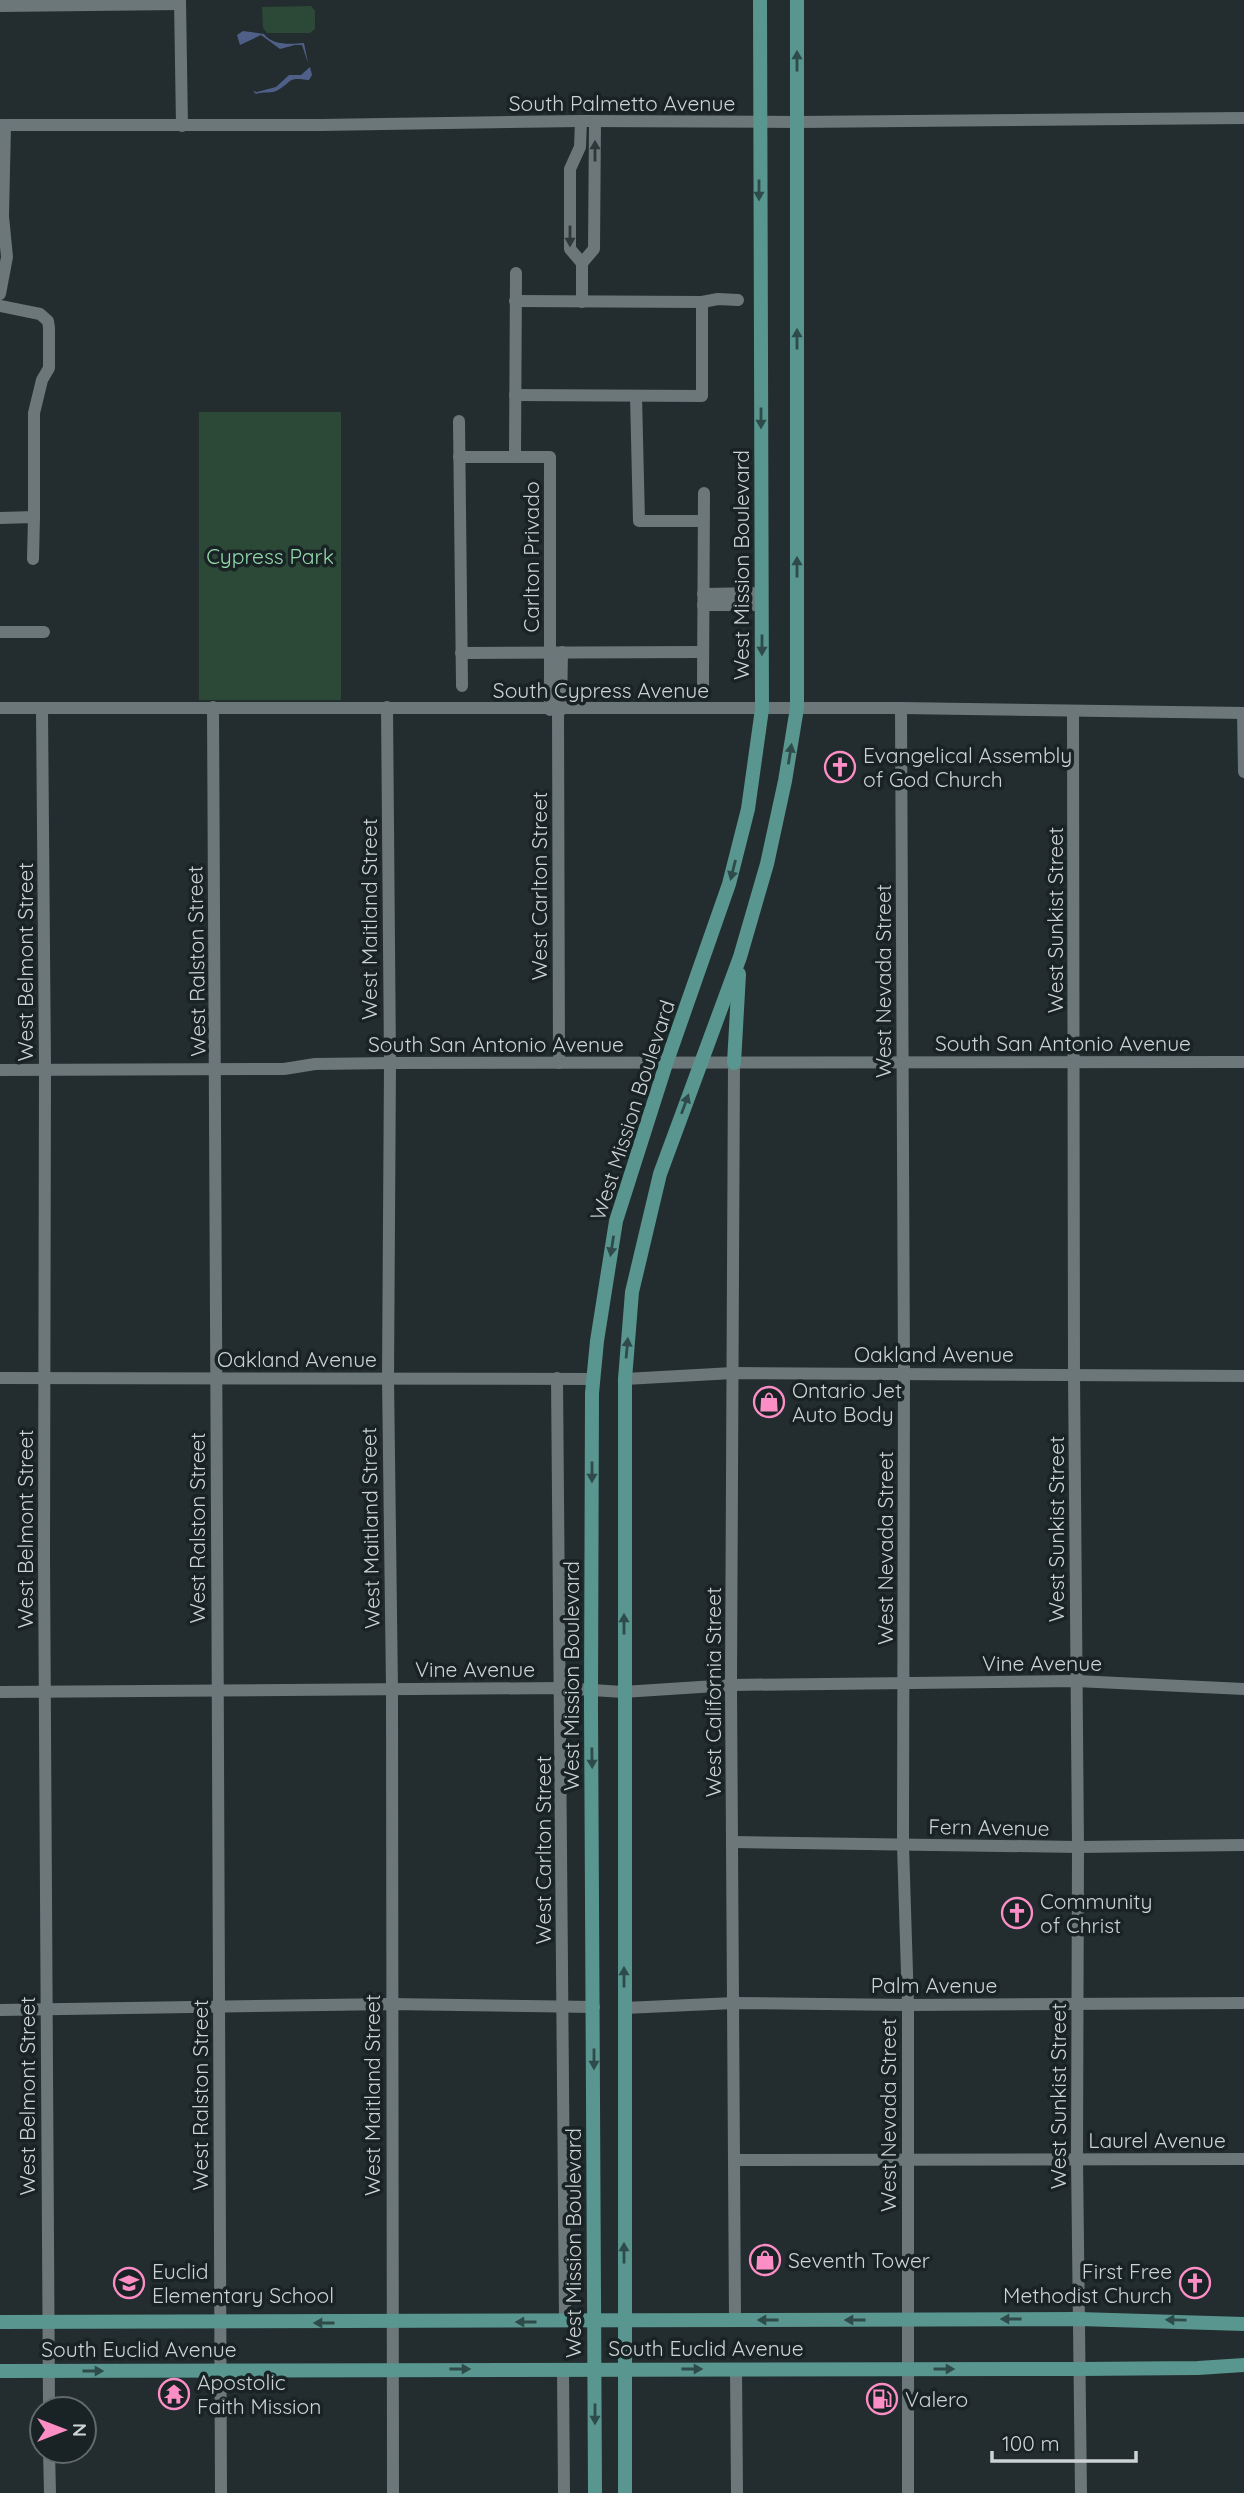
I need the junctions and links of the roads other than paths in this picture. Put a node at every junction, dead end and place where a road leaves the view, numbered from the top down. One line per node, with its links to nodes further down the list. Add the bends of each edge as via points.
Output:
1 (760, 0): 9 (main road, West Mission Boulevard)
2 (797, 0): 10 (main road, one-way to 2)
3 (45, 2): 4 (street); 5 (street)
4 (180, 2): 12 (street)
5 (0, 6)
6 (1244, 118): 10 (street, South Palmetto Avenue)
7 (581, 121): 8 (street, South Palmetto Avenue); 12 (street, South Palmetto Avenue); 13 (street, via 580,147 570,169)
8 (595, 121): 9 (street, South Palmetto Avenue); 14 (street, one-way to 8)
9 (759, 122): 10 (street, South Palmetto Avenue); 34 (main road, West Mission Boulevard, one-way to 34)
10 (797, 122): 45 (main road, one-way to 10)
11 (3, 125): 12 (street, South Palmetto Avenue); 17 (street, via 7,257)
12 (182, 126)
13 (570, 198): 14 (street); 15 (street, one-way to 15, via 570,249)
14 (595, 198): 15 (street, via 594,249)
15 (582, 263): 20 (street)
16 (516, 273): 19 (street, Carlton Privado)
17 (0, 295)
18 (738, 299): 21 (street)
19 (515, 301): 20 (street); 23 (street, Carlton Privado)
20 (582, 302): 21 (street)
21 (702, 302): 24 (street, via 702,396)
22 (0, 306): 30 (street, via 40,314 48,321 49,368 34,413)
23 (515, 395): 24 (street); 27 (street, Carlton Privado)
24 (636, 396): 31 (street, via 639,522)
25 (458, 421): 26 (street)
26 (459, 457): 27 (street); 39 (street)
27 (515, 457): 37 (street, Carlton Privado, via 550,457)
28 (704, 493): 31 (street)
29 (0, 517): 30 (street)
30 (34, 517): 32 (street)
31 (704, 521): 33 (street)
32 (33, 559)
33 (704, 599): 34 (street); 38 (street)
34 (762, 599): 48 (main road, West Mission Boulevard, one-way to 48)
35 (0, 632): 36 (street)
36 (44, 632)
37 (556, 652): 38 (street); 39 (street); 49 (street, Carlton Privado)
38 (704, 652): 41 (street)
39 (461, 653): 40 (street)
40 (462, 687)
41 (703, 687)
42 (213, 707): 43 (street, South Cypress Avenue); 47 (street, South Cypress Avenue); 63 (street, West Ralston Street)
43 (387, 707): 49 (street, South Cypress Avenue); 56 (street, West Maitland Street)
44 (0, 708): 47 (street, South Cypress Avenue)
45 (797, 708): 46 (street, South Cypress Avenue); 48 (street, South Cypress Avenue); 53 (main road, one-way to 45, via 767,864)
46 (901, 708): 50 (street, South Cypress Avenue); 54 (street, West Nevada Street)
47 (42, 709): 62 (street, West Belmont Street)
48 (762, 709): 49 (street, South Cypress Avenue); 58 (main road, West Mission Boulevard, one-way to 58, via 748,809 729,884)
49 (557, 710): 57 (street, West Carlton Street)
50 (1073, 711): 51 (street, South Cypress Avenue); 61 (street, West Sunkist Street)
51 (1244, 713): 52 (street)
52 (1244, 772)
53 (740, 957): 59 (main road); 60 (main road)
54 (903, 1062): 60 (street, South San Antonio Avenue); 61 (street, South San Antonio Avenue); 66 (street, West Nevada Street)
55 (1244, 1062): 61 (street, South San Antonio Avenue)
56 (390, 1063): 57 (street, South San Antonio Avenue); 63 (street, South San Antonio Avenue); 71 (street, West Maitland Street)
57 (559, 1063): 58 (street, South San Antonio Avenue)
58 (666, 1063): 59 (street, South San Antonio Avenue); 74 (main road, West Mission Boulevard, one-way to 74, via 616,1221)
59 (700, 1063): 60 (street, South San Antonio Avenue); 75 (main road, one-way to 59, via 632,1292 660,1174)
60 (734, 1063): 65 (street, West California Street)
61 (1075, 1064): 67 (street, West Sunkist Street)
62 (45, 1069): 63 (street, South San Antonio Avenue); 64 (street, South San Antonio Avenue); 69 (street, West Belmont Street)
63 (216, 1069): 73 (street, West Ralston Street)
64 (0, 1070)
65 (733, 1373): 66 (street, Oakland Avenue); 75 (street, Oakland Avenue); 78 (street, West California Street)
66 (904, 1373): 67 (street, Oakland Avenue); 77 (street, West Nevada Street)
67 (1074, 1374): 68 (street, Oakland Avenue); 76 (street, West Sunkist Street)
68 (1244, 1376)
69 (43, 1377): 70 (street, Oakland Avenue); 73 (street, Oakland Avenue); 83 (street, West Belmont Street)
70 (0, 1378)
71 (388, 1378): 72 (street, Oakland Avenue); 73 (street, Oakland Avenue); 80 (street, West Maitland Street)
72 (558, 1378): 74 (street, Oakland Avenue); 79 (street, West Carlton Street)
73 (216, 1379): 84 (street, West Ralston Street)
74 (594, 1379): 82 (main road, West Mission Boulevard, one-way to 82)
75 (625, 1379): 86 (main road, one-way to 75)
76 (1076, 1681): 77 (street, Vine Avenue); 81 (street, Vine Avenue); 90 (street, West Sunkist Street)
77 (903, 1684): 78 (street, Vine Avenue); 88 (street, West Nevada Street)
78 (732, 1685): 86 (street, Vine Avenue); 87 (street, West California Street)
79 (561, 1688): 80 (street, Vine Avenue); 82 (street, Vine Avenue); 96 (street, West Carlton Street)
80 (391, 1689): 84 (street, Vine Avenue); 94 (street, West Maitland Street)
81 (1244, 1689)
82 (591, 1690): 86 (street, Vine Avenue); 98 (main road, West Mission Boulevard, one-way to 98)
83 (45, 1691): 84 (street, Vine Avenue); 85 (street, Vine Avenue); 101 (street, West Belmont Street)
84 (217, 1691): 97 (street, West Ralston Street)
85 (0, 1692)
86 (623, 1692): 99 (main road, one-way to 86)
87 (733, 1842): 88 (street, Fern Avenue); 91 (street, West California Street)
88 (903, 1845): 90 (street, Fern Avenue); 95 (street, West Nevada Street)
89 (1244, 1845): 90 (street, Fern Avenue)
90 (1078, 1847): 92 (street, West Sunkist Street)
91 (734, 2003): 95 (street, Palm Avenue); 99 (street, Palm Avenue); 104 (street, West California Street)
92 (1077, 2003): 93 (street, Palm Avenue); 95 (street, Palm Avenue); 102 (street, West Sunkist Street)
93 (1244, 2003)
94 (391, 2004): 96 (street); 97 (street); 115 (street, West Maitland Street)
95 (908, 2004): 105 (street, West Nevada Street)
96 (563, 2006): 98 (street); 109 (street, West Carlton Street)
97 (219, 2007): 101 (street); 114 (street, West Ralston Street)
98 (594, 2007): 111 (main road, West Mission Boulevard, one-way to 111)
99 (624, 2008): 112 (main road, one-way to 99)
100 (0, 2010): 101 (street)
101 (46, 2010): 113 (street, West Belmont Street)
102 (1077, 2159): 103 (street, Laurel Avenue); 105 (street, Laurel Avenue); 106 (street, West Sunkist Street)
103 (1244, 2159)
104 (735, 2160): 105 (street, Laurel Avenue); 107 (street, West California Street)
105 (906, 2161): 108 (street, West Nevada Street)
106 (1079, 2319): 108 (main road, South Euclid Avenue, one-way to 108); 116 (main road, South Euclid Avenue, one-way to 106); 124 (street, West Sunkist Street)
107 (735, 2320): 108 (main road, South Euclid Avenue, one-way to 107); 112 (main road, South Euclid Avenue)
108 (908, 2320): 123 (street, West Nevada Street)
109 (565, 2321): 111 (main road, South Euclid Avenue); 115 (main road, South Euclid Avenue, one-way to 115)
110 (0, 2322): 113 (main road, South Euclid Avenue)
111 (594, 2322): 112 (main road, South Euclid Avenue); 120 (main road, West Mission Boulevard)
112 (624, 2322): 121 (main road)
113 (49, 2323): 114 (main road, South Euclid Avenue); 127 (street, West Belmont Street)
114 (220, 2323): 115 (main road, South Euclid Avenue, one-way to 114); 125 (street, West Ralston Street)
115 (392, 2323): 118 (street, West Maitland Street)
116 (1244, 2323)
117 (1244, 2365): 124 (main road, South Euclid Avenue)
118 (391, 2369): 119 (main road, South Euclid Avenue, one-way to 119); 125 (main road, South Euclid Avenue); 132 (street, West Maitland Street)
119 (563, 2369): 120 (main road, South Euclid Avenue); 133 (street)
120 (594, 2369): 121 (main road, South Euclid Avenue); 134 (main road, West Mission Boulevard, one-way to 134)
121 (624, 2369): 122 (main road, South Euclid Avenue, one-way to 122); 135 (main road)
122 (736, 2369): 123 (main road, South Euclid Avenue); 136 (street)
123 (908, 2369): 124 (main road, South Euclid Avenue, one-way to 124); 137 (street, West Nevada Street)
124 (1080, 2369): 138 (street, West Sunkist Street)
125 (220, 2370): 127 (main road, South Euclid Avenue, one-way to 125); 131 (street, West Ralston Street)
126 (0, 2371): 127 (main road, South Euclid Avenue)
127 (49, 2371): 128 (street, West Belmont Street)
128 (49, 2395)
129 (49, 2465): 130 (street)
130 (50, 2493)
131 (221, 2493)
132 (393, 2493)
133 (564, 2493)
134 (595, 2493)
135 (625, 2493)
136 (737, 2493)
137 (908, 2493)
138 (1081, 2493)

